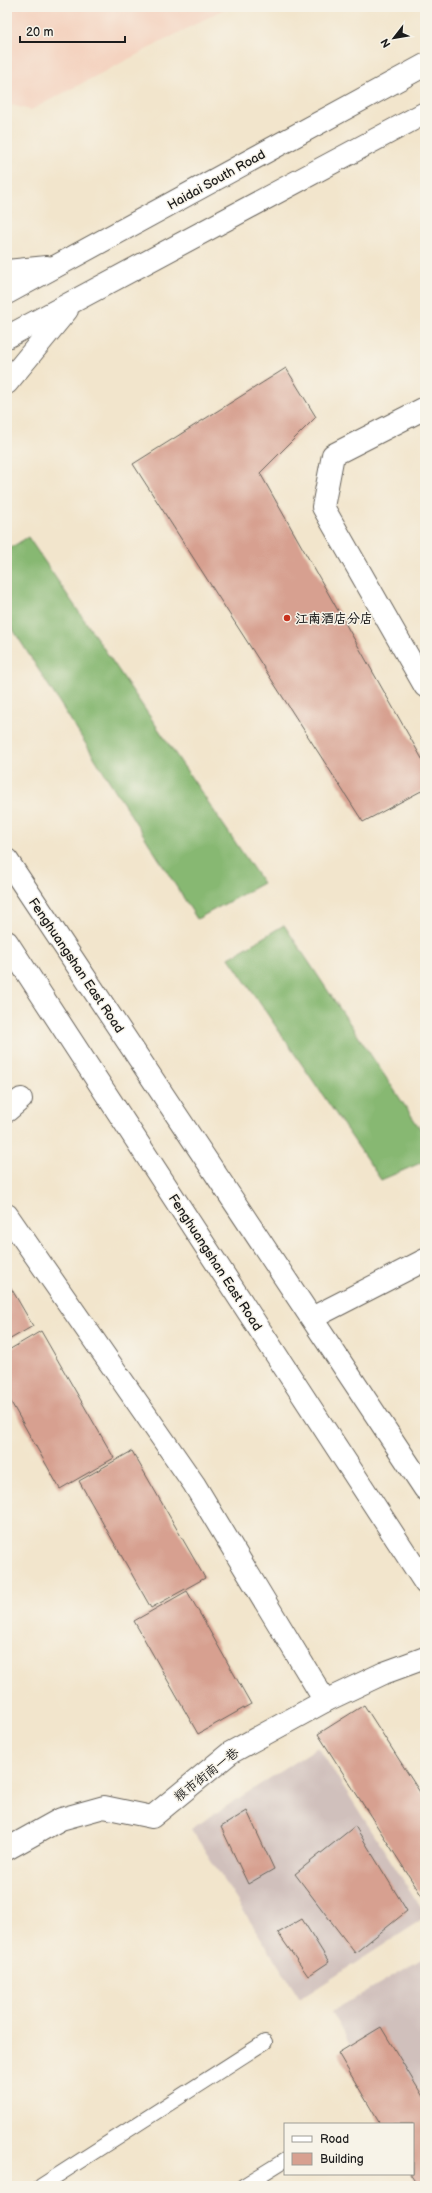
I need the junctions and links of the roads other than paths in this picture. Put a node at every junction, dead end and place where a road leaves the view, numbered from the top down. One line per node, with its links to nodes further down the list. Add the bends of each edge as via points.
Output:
1 (425, 65): 3 (main road, Haidai South Road)
2 (425, 113): 6 (main road)
3 (59, 266): 4 (main road); 5 (main road, Haidai South Road)
4 (7, 271)
5 (7, 293)
6 (72, 303): 7 (main road); 8 (main road)
7 (7, 337)
8 (7, 383)
9 (425, 408): 10 (main road, via 332,456 323,508)
10 (423, 679)
11 (7, 860): 15 (main road, Fenghuangshan East Road)
12 (7, 942): 17 (main road, Fenghuangshan East Road)
13 (7, 1215): 19 (main road, via 194,1484)
14 (425, 1260): 15 (main road)
15 (312, 1318): 16 (main road, Fenghuangshan East Road)
16 (425, 1489)
17 (425, 1582)
18 (425, 1658): 19 (main road, 粮市街南一巷, via 384,1673)
19 (325, 1701): 20 (main road, 粮市街南一巷, via 230,1753 152,1817 104,1806 61,1819)
20 (7, 1849)
21 (265, 2042): 23 (lane)
22 (284, 2161): 24 (lane)
23 (42, 2186)
24 (243, 2186)

